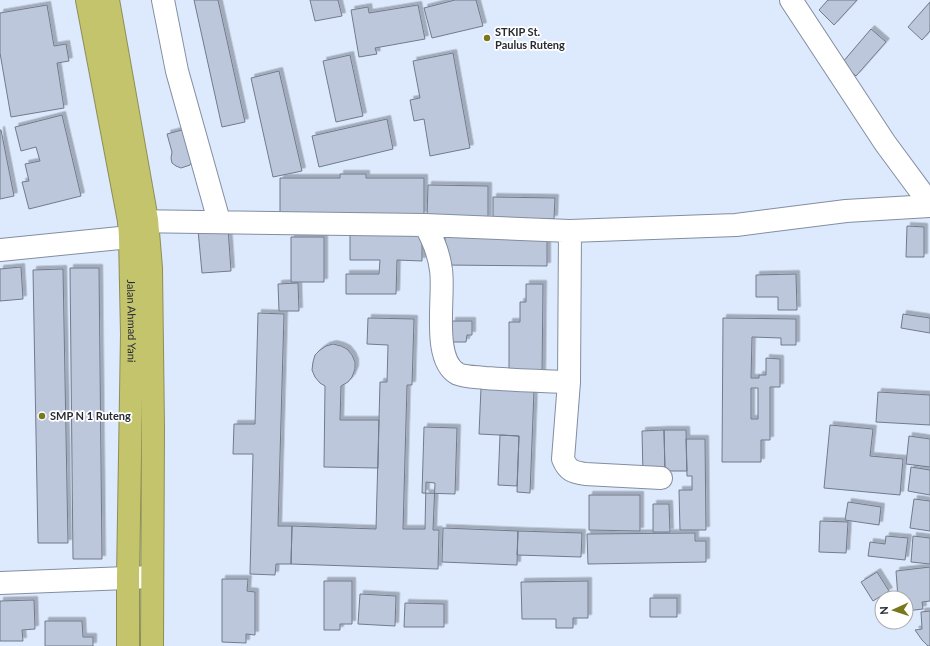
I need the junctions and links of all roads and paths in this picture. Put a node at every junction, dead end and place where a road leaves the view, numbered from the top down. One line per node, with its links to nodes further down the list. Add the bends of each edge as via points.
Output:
1 (87, 0): 8 (highway, Jalan Ahmad Yani)
2 (108, 0): 8 (highway, Jalan Ahmad Yani)
3 (163, 0): 6 (street, via 178,71)
4 (790, 0): 5 (street, via 885,143)
5 (930, 205): 9 (street, via 846,211 736,225)
6 (219, 221): 7 (street); 8 (street)
7 (426, 225): 9 (street); 11 (street, via 435,245 441,271 441,335 444,357 450,368 458,374 477,377)
8 (135, 226): 10 (street); 12 (highway, Jalan Ahmad Yani, via 151,268); 13 (highway, Jalan Ahmad Yani)
9 (570, 231): 11 (street)
10 (0, 250)
11 (570, 382): 14 (street, via 563,459 567,468 574,473)
12 (154, 428): 13 (highway); 16 (highway, Jalan Ahmad Yani)
13 (130, 429): 15 (highway, Jalan Ahmad Yani)
14 (661, 478)
15 (128, 577): 16 (street); 17 (street); 18 (highway, Jalan Ahmad Yani)
16 (152, 577): 19 (highway, Jalan Ahmad Yani)
17 (0, 583)
18 (128, 646)
19 (152, 646)

